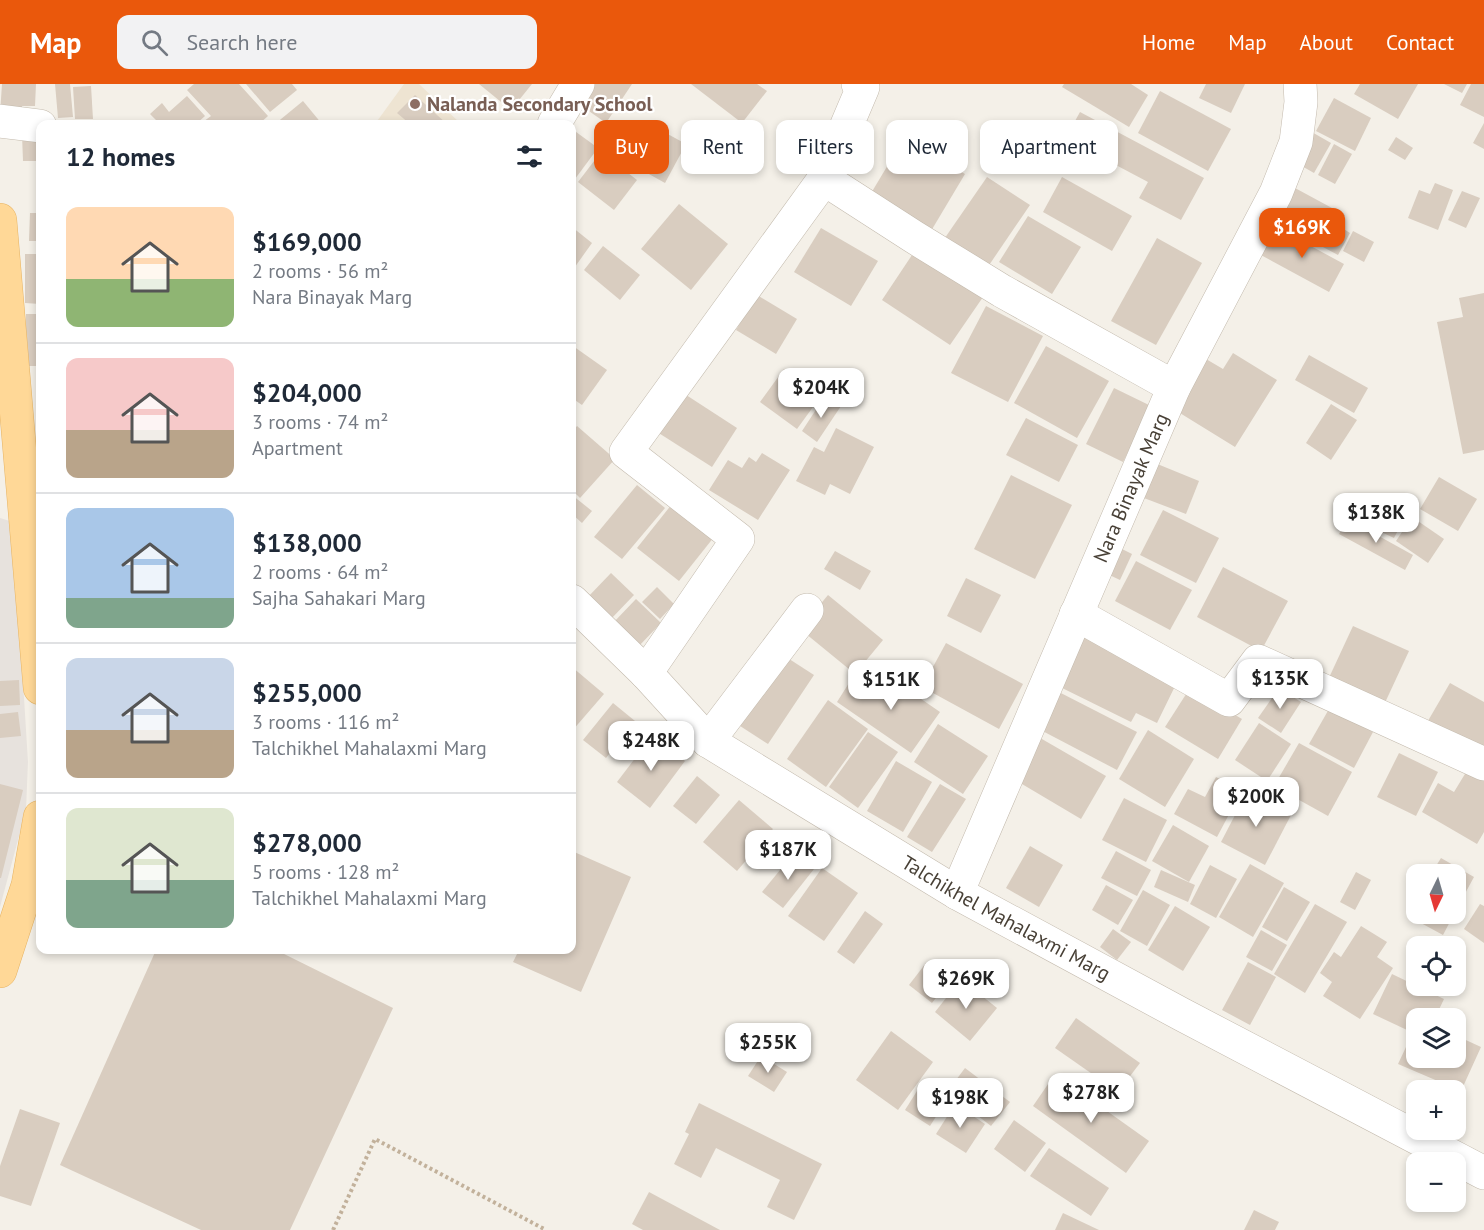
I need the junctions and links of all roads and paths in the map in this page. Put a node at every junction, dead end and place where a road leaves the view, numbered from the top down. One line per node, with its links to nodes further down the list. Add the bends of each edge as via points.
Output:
1 (578, 84): 4 (street)
2 (858, 84): 7 (street, via 862,87)
3 (1300, 84): 9 (street, Nara Binayak Marg, via 1296,142 1276,193)
4 (556, 120)
5 (0, 122): 6 (street)
6 (36, 126)
7 (824, 179): 9 (street, via 1002,291); 14 (street, via 627,452 738,539)
8 (0, 220): 13 (main road)
9 (1174, 387): 12 (street, Nara Binayak Marg)
10 (576, 605): 14 (street, Talchikhel Mahalaxmi Marg)
11 (807, 610): 15 (street)
12 (1076, 614): 16 (street, via 1229,700 1258,661); 18 (street, Nara Binayak Marg)
13 (36, 641)
14 (646, 673): 15 (street, Talchikhel Mahalaxmi Marg)
15 (708, 741): 18 (street, Talchikhel Mahalaxmi Marg)
16 (1484, 764)
17 (36, 840): 19 (main road, via 28,885)
18 (957, 892): 20 (street, Talchikhel Mahalaxmi Marg)
19 (0, 971)
20 (1484, 1173)
21 (333, 1230): 22 (path, via 375,1139)
22 (546, 1230)

